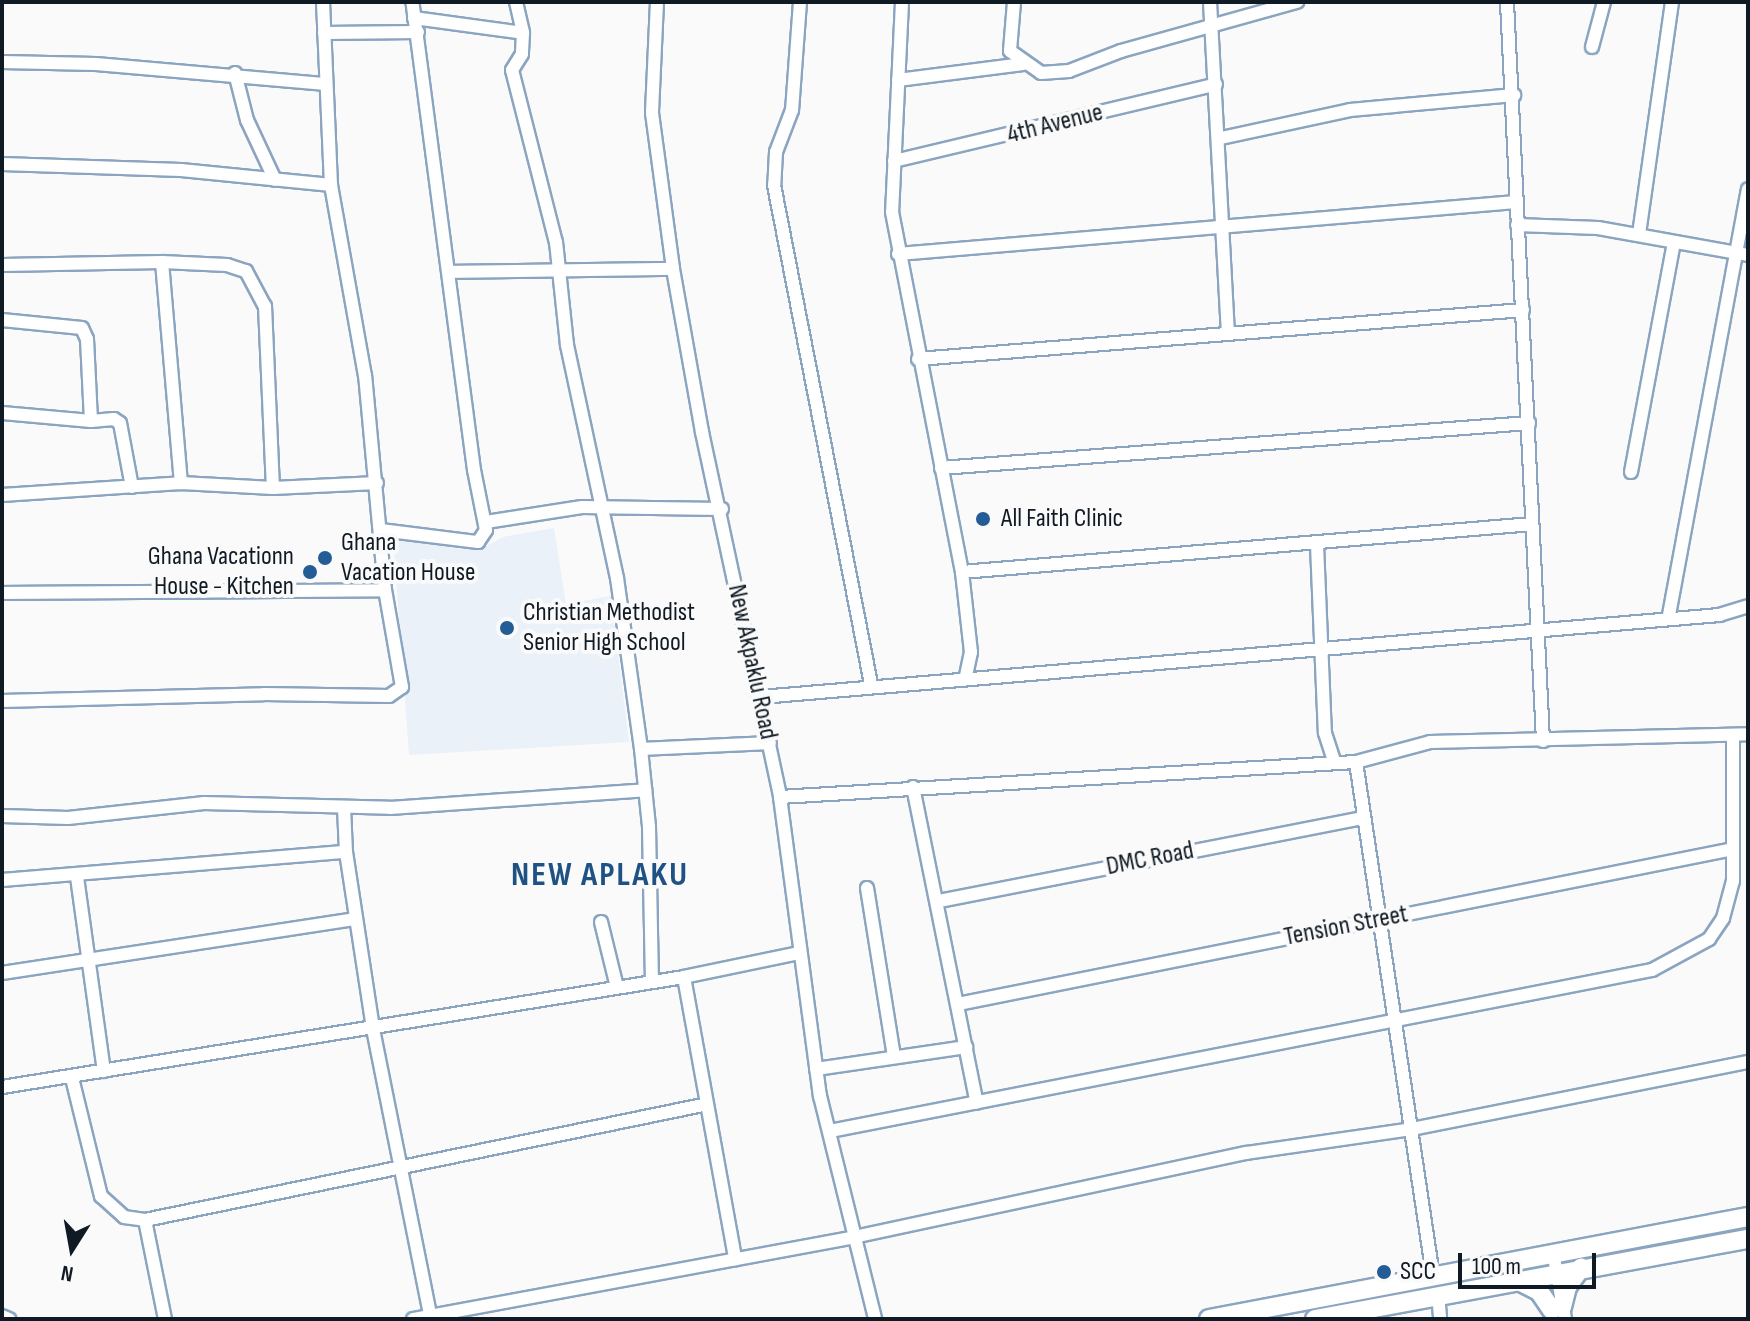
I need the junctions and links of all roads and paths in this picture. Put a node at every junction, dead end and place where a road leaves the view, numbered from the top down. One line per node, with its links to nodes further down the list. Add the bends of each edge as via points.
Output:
1 (323, 2): 16 (street)
2 (412, 2): 13 (street)
3 (516, 2): 17 (street)
4 (657, 2): 41 (street, New Akpaklu Road, via 652,113)
5 (800, 2): 72 (street, via 792,110 776,152 774,185)
6 (902, 2): 22 (street)
7 (1014, 2): 20 (street, via 1010,51)
8 (1210, 2): 14 (street)
9 (1297, 2): 14 (street)
10 (1507, 2): 25 (street)
11 (1604, 2): 18 (street)
12 (1672, 2): 35 (street)
13 (414, 18): 15 (street); 17 (street)
14 (1210, 24): 20 (street, via 1069,71 1041,73); 24 (street)
15 (418, 32): 16 (street); 42 (street)
16 (324, 33): 23 (street)
17 (523, 33): 43 (street, via 522,54 512,70 556,242)
18 (1592, 47)
19 (2, 62): 21 (street)
20 (1023, 64): 22 (street)
21 (235, 73): 23 (street); 29 (street, via 247,120)
22 (898, 80): 27 (street)
23 (323, 84): 30 (street)
24 (1216, 84): 26 (street); 27 (street, 4th Avenue)
25 (1514, 95): 26 (street, via 1350,110); 32 (street)
26 (1221, 138): 33 (street)
27 (894, 161): 38 (street)
28 (2, 164): 29 (street, via 181,170)
29 (275, 180): 30 (street)
30 (331, 185): 54 (street, via 360,342)
31 (1748, 189): 37 (street)
32 (1516, 202): 33 (street); 34 (street)
33 (1222, 223): 38 (street); 46 (street)
34 (1517, 225): 35 (street); 44 (street)
35 (1639, 234): 36 (street)
36 (1674, 242): 37 (street); 52 (street)
37 (1742, 253): 68 (street)
38 (898, 254): 47 (street)
39 (162, 262): 40 (street); 53 (street); 56 (street, via 237,267 246,271 262,296)
40 (2, 265)
41 (673, 269): 43 (street); 59 (street, New Akpaklu Road, via 702,432)
42 (450, 272): 43 (street); 60 (street, via 474,470)
43 (559, 273): 58 (street, via 575,390)
44 (1523, 310): 46 (street); 50 (street)
45 (2, 320): 49 (street, via 82,328)
46 (1228, 332): 47 (street)
47 (918, 359): 51 (street)
48 (2, 413): 49 (street)
49 (91, 421): 55 (street, via 120,423)
50 (1529, 423): 51 (street); 61 (street)
51 (941, 468): 64 (street)
52 (1631, 472)
53 (181, 483): 55 (street); 56 (street)
54 (377, 483): 56 (street); 62 (street)
55 (132, 487): 57 (street)
56 (273, 488)
57 (2, 495)
58 (601, 509): 59 (street); 60 (street); 79 (street, via 617,578)
59 (722, 509): 73 (street, New Akpaklu Road)
60 (486, 522): 62 (street, via 478,542)
61 (1532, 524): 63 (street); 69 (street)
62 (381, 530): 65 (street)
63 (1317, 545): 64 (street); 70 (street)
64 (962, 572): 71 (street, via 971,652)
65 (385, 590): 66 (street); 74 (street, via 403,676 399,692 389,696)
66 (2, 593)
67 (1748, 606): 68 (street, via 1719,615)
68 (1669, 615): 69 (street)
69 (1541, 630): 70 (street); 77 (street)
70 (1322, 645): 71 (street); 80 (street, via 1325,733)
71 (966, 676): 72 (street)
72 (871, 684): 73 (street)
73 (761, 697): 78 (street, New Akpaklu Road)
74 (2, 701)
75 (1748, 734): 76 (street)
76 (1733, 735): 77 (street); 88 (street)
77 (1543, 741): 81 (street, via 1410,743)
78 (770, 743): 79 (street); 84 (street, New Akpaklu Road)
79 (641, 749): 83 (street)
80 (1334, 760): 81 (street); 82 (street)
81 (1356, 762): 87 (street)
82 (913, 787): 84 (street); 93 (street)
83 (645, 790): 85 (street); 101 (street)
84 (780, 797): 97 (street, New Akpaklu Road)
85 (344, 807): 86 (street, via 204,803 68,818); 89 (street)
86 (2, 816)
87 (1362, 818): 93 (street, DMC Road); 95 (street)
88 (1733, 849): 95 (street, Tension Street); 104 (street, via 1733,881 1723,918 1709,939 1684,956 1652,970)
89 (346, 852): 90 (street); 94 (street)
90 (77, 877): 91 (street); 98 (street)
91 (2, 880)
92 (867, 888): 107 (street)
93 (939, 901): 103 (street)
94 (356, 919): 98 (street); 105 (street)
95 (1381, 920): 103 (street, Tension Street); 104 (street)
96 (601, 922): 102 (street)
97 (799, 953): 100 (street); 109 (street, New Akpaklu Road)
98 (90, 957): 99 (street); 110 (street)
99 (2, 973)
100 (684, 977): 101 (street); 114 (street)
101 (652, 981): 102 (street)
102 (617, 987): 105 (street)
103 (958, 1004): 106 (street)
104 (1397, 1024): 113 (street); 115 (street)
105 (373, 1029): 110 (street); 117 (street)
106 (966, 1047): 107 (street); 113 (street)
107 (894, 1057): 109 (street)
108 (1748, 1062): 115 (street)
109 (816, 1069): 116 (street, New Akpaklu Road)
110 (104, 1071): 111 (street)
111 (72, 1078): 112 (street); 119 (street, via 101,1196 124,1217)
112 (2, 1087)
113 (977, 1103): 116 (street)
114 (703, 1105): 117 (street); 125 (street)
115 (1412, 1129): 121 (street, via 1246,1153); 128 (street)
116 (830, 1131): 121 (street, New Akpaklu Road)
117 (402, 1167): 119 (street); 133 (street)
118 (1748, 1217): 120 (highway)
119 (145, 1220): 136 (street)
120 (1687, 1228): 123 (highway); 124 (highway)
121 (854, 1237): 125 (street); 138 (street, New Akpaklu Road)
122 (1748, 1239): 123 (highway)
123 (1689, 1248): 126 (highway)
124 (1546, 1253): 127 (street); 128 (highway)
125 (735, 1259): 133 (street)
126 (1581, 1268): 127 (highway); 132 (highway, via 1567,1287)
127 (1550, 1275): 129 (highway); 132 (street)
128 (1433, 1276): 131 (highway)
129 (1519, 1281): 130 (highway); 132 (highway, via 1539,1291)
130 (1438, 1294): 131 (highway); 140 (street)
131 (1324, 1313): 139 (highway)
132 (1558, 1314)
133 (430, 1315): 137 (street)
134 (2, 1316): 135 (street)
135 (9, 1319)
136 (165, 1319)
137 (413, 1319)
138 (875, 1319)
139 (1209, 1319)
140 (1440, 1319)

